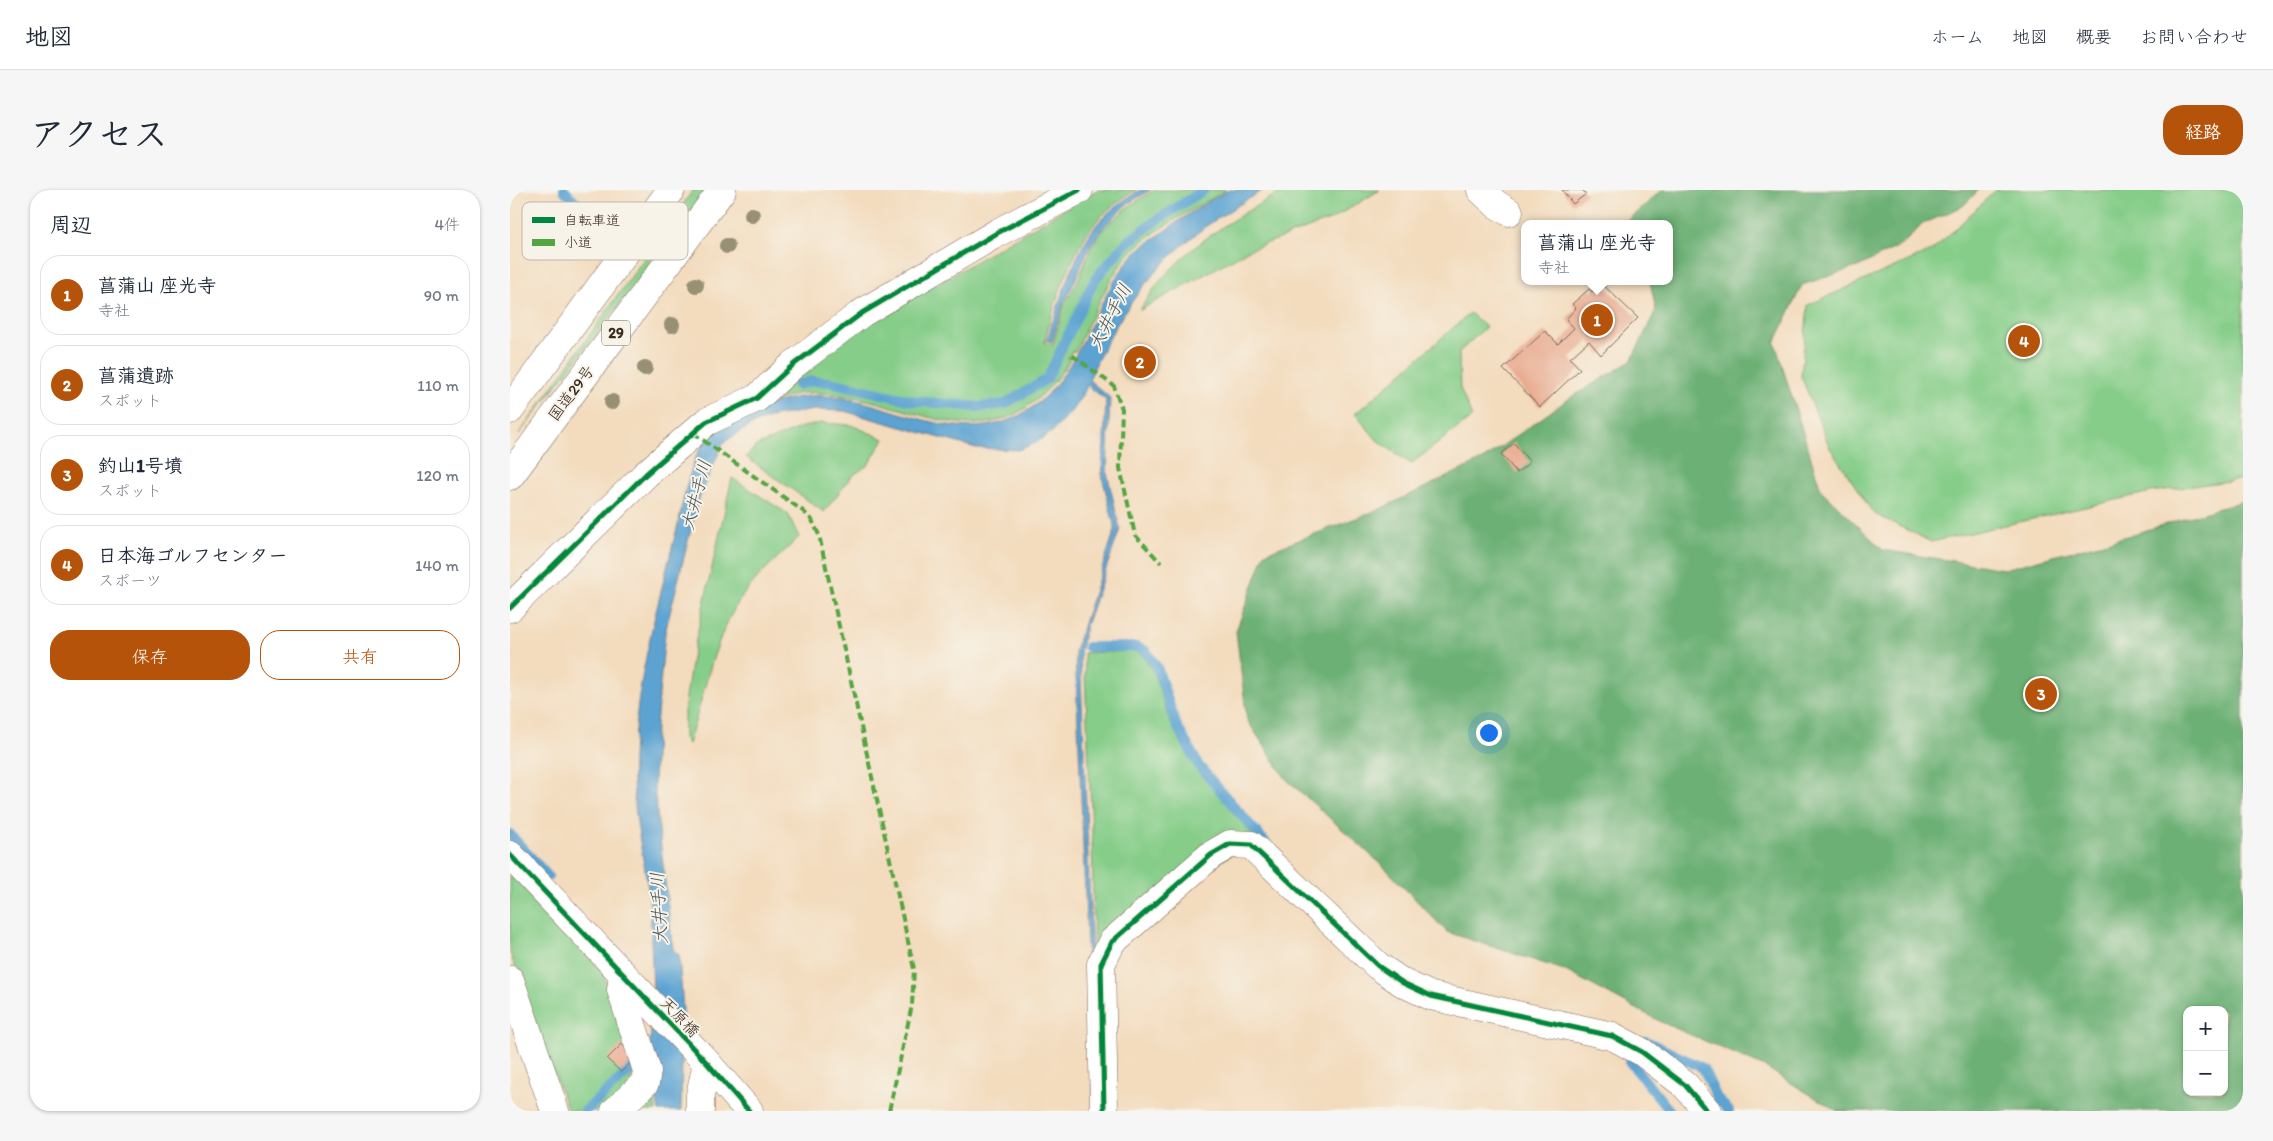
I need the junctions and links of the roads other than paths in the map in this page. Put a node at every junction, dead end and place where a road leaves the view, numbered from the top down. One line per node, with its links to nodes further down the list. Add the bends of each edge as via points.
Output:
1 (671, 190): 5 (main road, 29)
2 (722, 190): 7 (main road, 国道29号 / 29)
3 (1079, 190): 12 (main road, via 997,233 862,313 793,365 758,398 706,422 646,474)
4 (1481, 190): 6 (main road)
5 (662, 202)
6 (1509, 212)
7 (688, 236)
8 (620, 260): 10 (main road, 29)
9 (670, 260): 11 (main road, 国道29号 / 29)
10 (510, 410)
11 (510, 476)
12 (510, 608)
13 (510, 855): 14 (main road, 天原橋)
14 (623, 975): 16 (main road, 天原橋); 18 (main road, via 621,990 647,1071 645,1083)
15 (510, 980): 17 (main road)
16 (702, 1058): 19 (main road); 20 (main road, 天原橋)
17 (556, 1111)
18 (615, 1111)
19 (700, 1111)
20 (749, 1111)
21 (1104, 1111): 22 (main road, via 1101,964 1112,942 1211,855 1230,844 1251,845 1378,966 1402,982 1431,996 1612,1036 1664,1068 1685,1085)
22 (1707, 1111)

